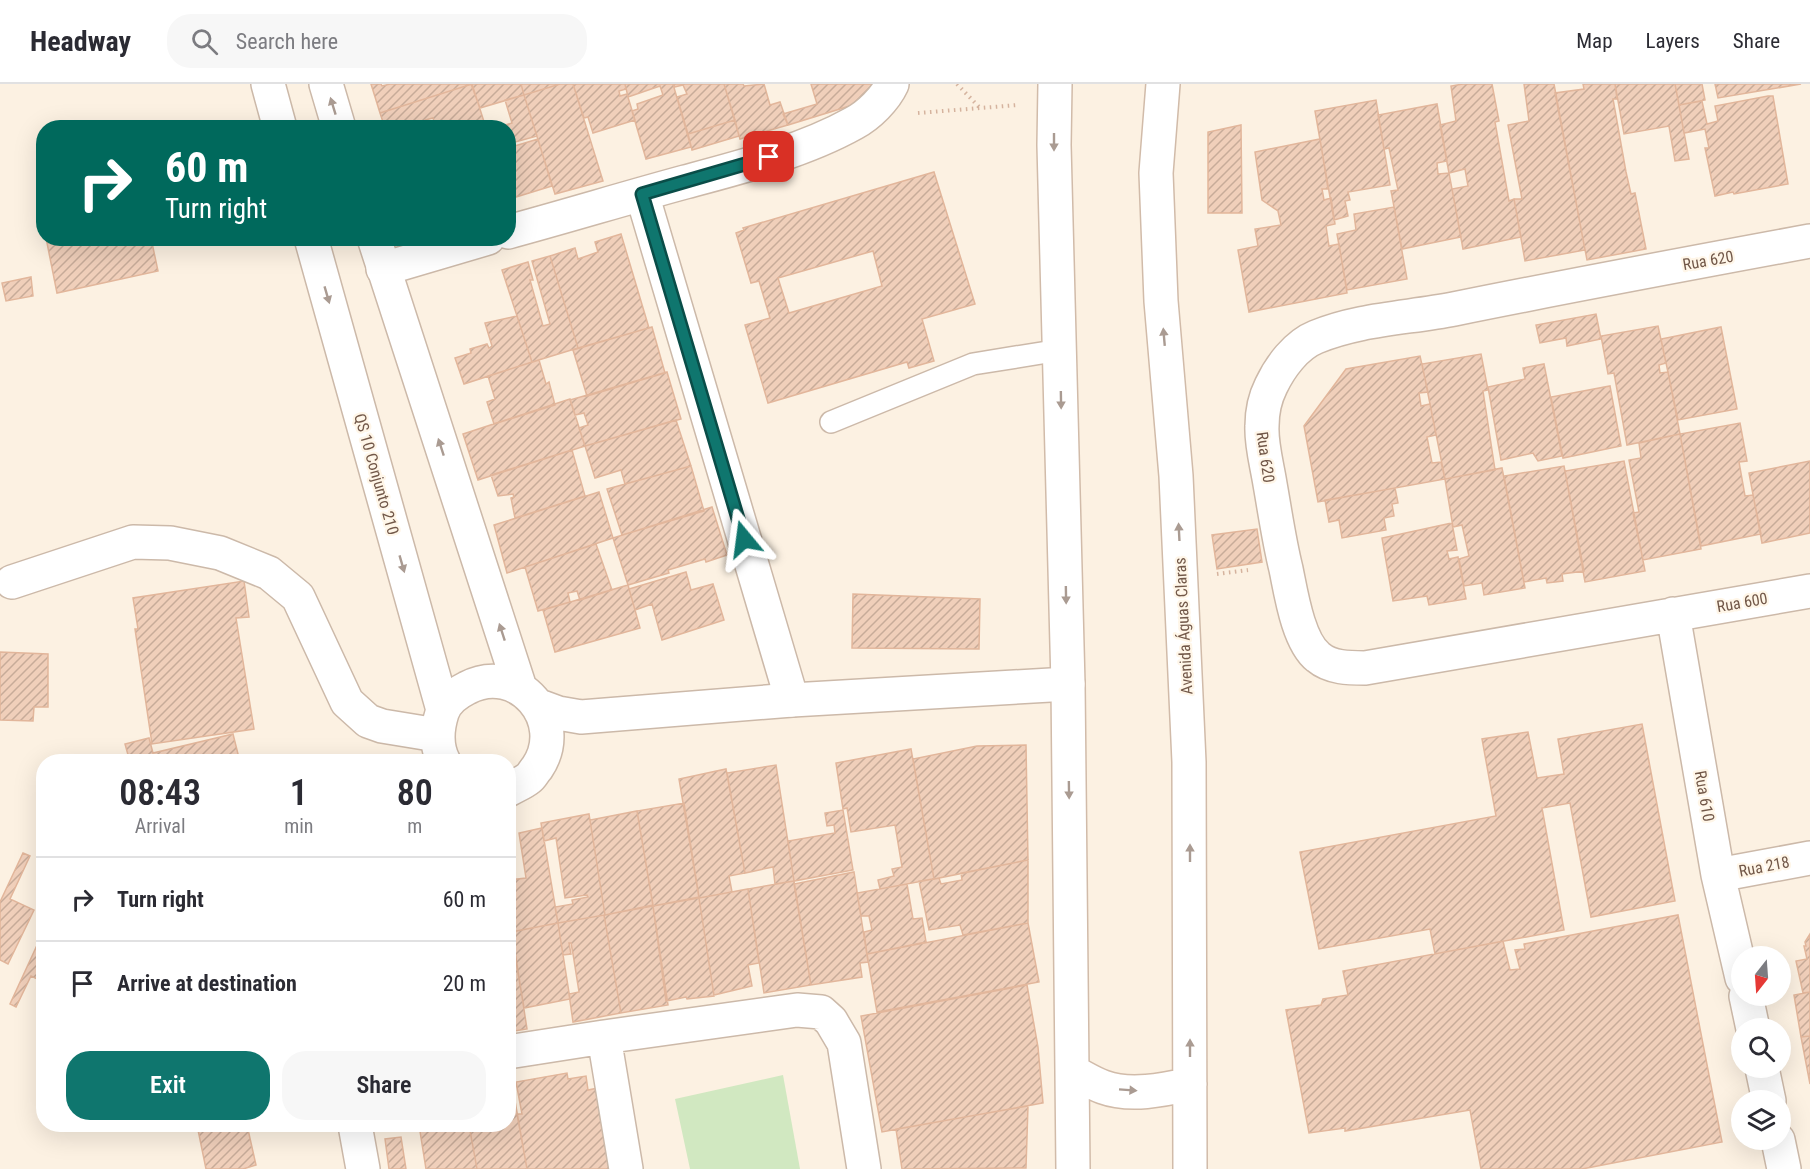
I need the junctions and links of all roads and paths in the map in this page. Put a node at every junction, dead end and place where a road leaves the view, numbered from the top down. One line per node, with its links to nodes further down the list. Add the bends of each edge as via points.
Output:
1 (268, 84): 8 (street)
2 (326, 84): 9 (street, one-way to 2)
3 (957, 84): 7 (path)
4 (1163, 84): 19 (street, Avenida Águas Claras, one-way to 4, via 1156,173)
5 (1055, 92): 7 (path); 16 (street, one-way to 16)
6 (885, 94): 7 (path, via 917,113); 10 (street, via 855,123 813,142)
7 (980, 108)
8 (278, 120)
9 (337, 120)
10 (642, 194): 11 (street); 25 (street)
11 (516, 230)
12 (1810, 241): 18 (street, Rua 620, via 1354,326 1314,338 1294,352 1270,386 1261,427)
13 (313, 246): 27 (street, QS 10 Conjunto 210, one-way to 27)
14 (433, 246): 15 (street)
15 (378, 254): 24 (street, one-way to 15)
16 (1060, 350): 17 (lane, via 974,364); 23 (street, one-way to 23)
17 (831, 422)
18 (1285, 566): 19 (path); 22 (street, Rua 620, via 1308,645 1318,657 1345,668 1365,668)
19 (1181, 578): 36 (street, Avenida Águas Claras, one-way to 19, via 1189,762)
20 (12, 582): 27 (street, via 133,542 170,543 220,553 268,573 298,597 347,702 368,721)
21 (1810, 591): 22 (street, Rua 600)
22 (1673, 614): 31 (street, Rua 610)
23 (1068, 684): 25 (street); 35 (street, one-way to 35)
24 (530, 697): 26 (street, via 558,713 581,717); 27 (street, via 499,681 476,683 456,693); 28 (street, via 548,731)
25 (792, 700): 26 (street)
26 (623, 715): 28 (street, via 581,733)
27 (441, 746)
28 (545, 756): 29 (street, via 530,778)
29 (516, 786)
30 (1810, 858): 31 (street, Rua 218)
31 (1719, 875): 32 (street, Rua 610)
32 (1735, 946)
33 (604, 1036): 34 (street); 40 (street); 41 (street, via 797,1010 821,1012 844,1043)
34 (516, 1051)
35 (1073, 1072): 36 (street, one-way to 36, via 1104,1087 1126,1090 1158,1091); 42 (street)
36 (1190, 1084): 43 (street, Avenida Águas Claras)
37 (356, 1132): 39 (street)
38 (1780, 1150): 44 (street)
39 (363, 1169)
40 (626, 1169)
41 (864, 1169)
42 (1073, 1169)
43 (1190, 1169)
44 (1785, 1169)

